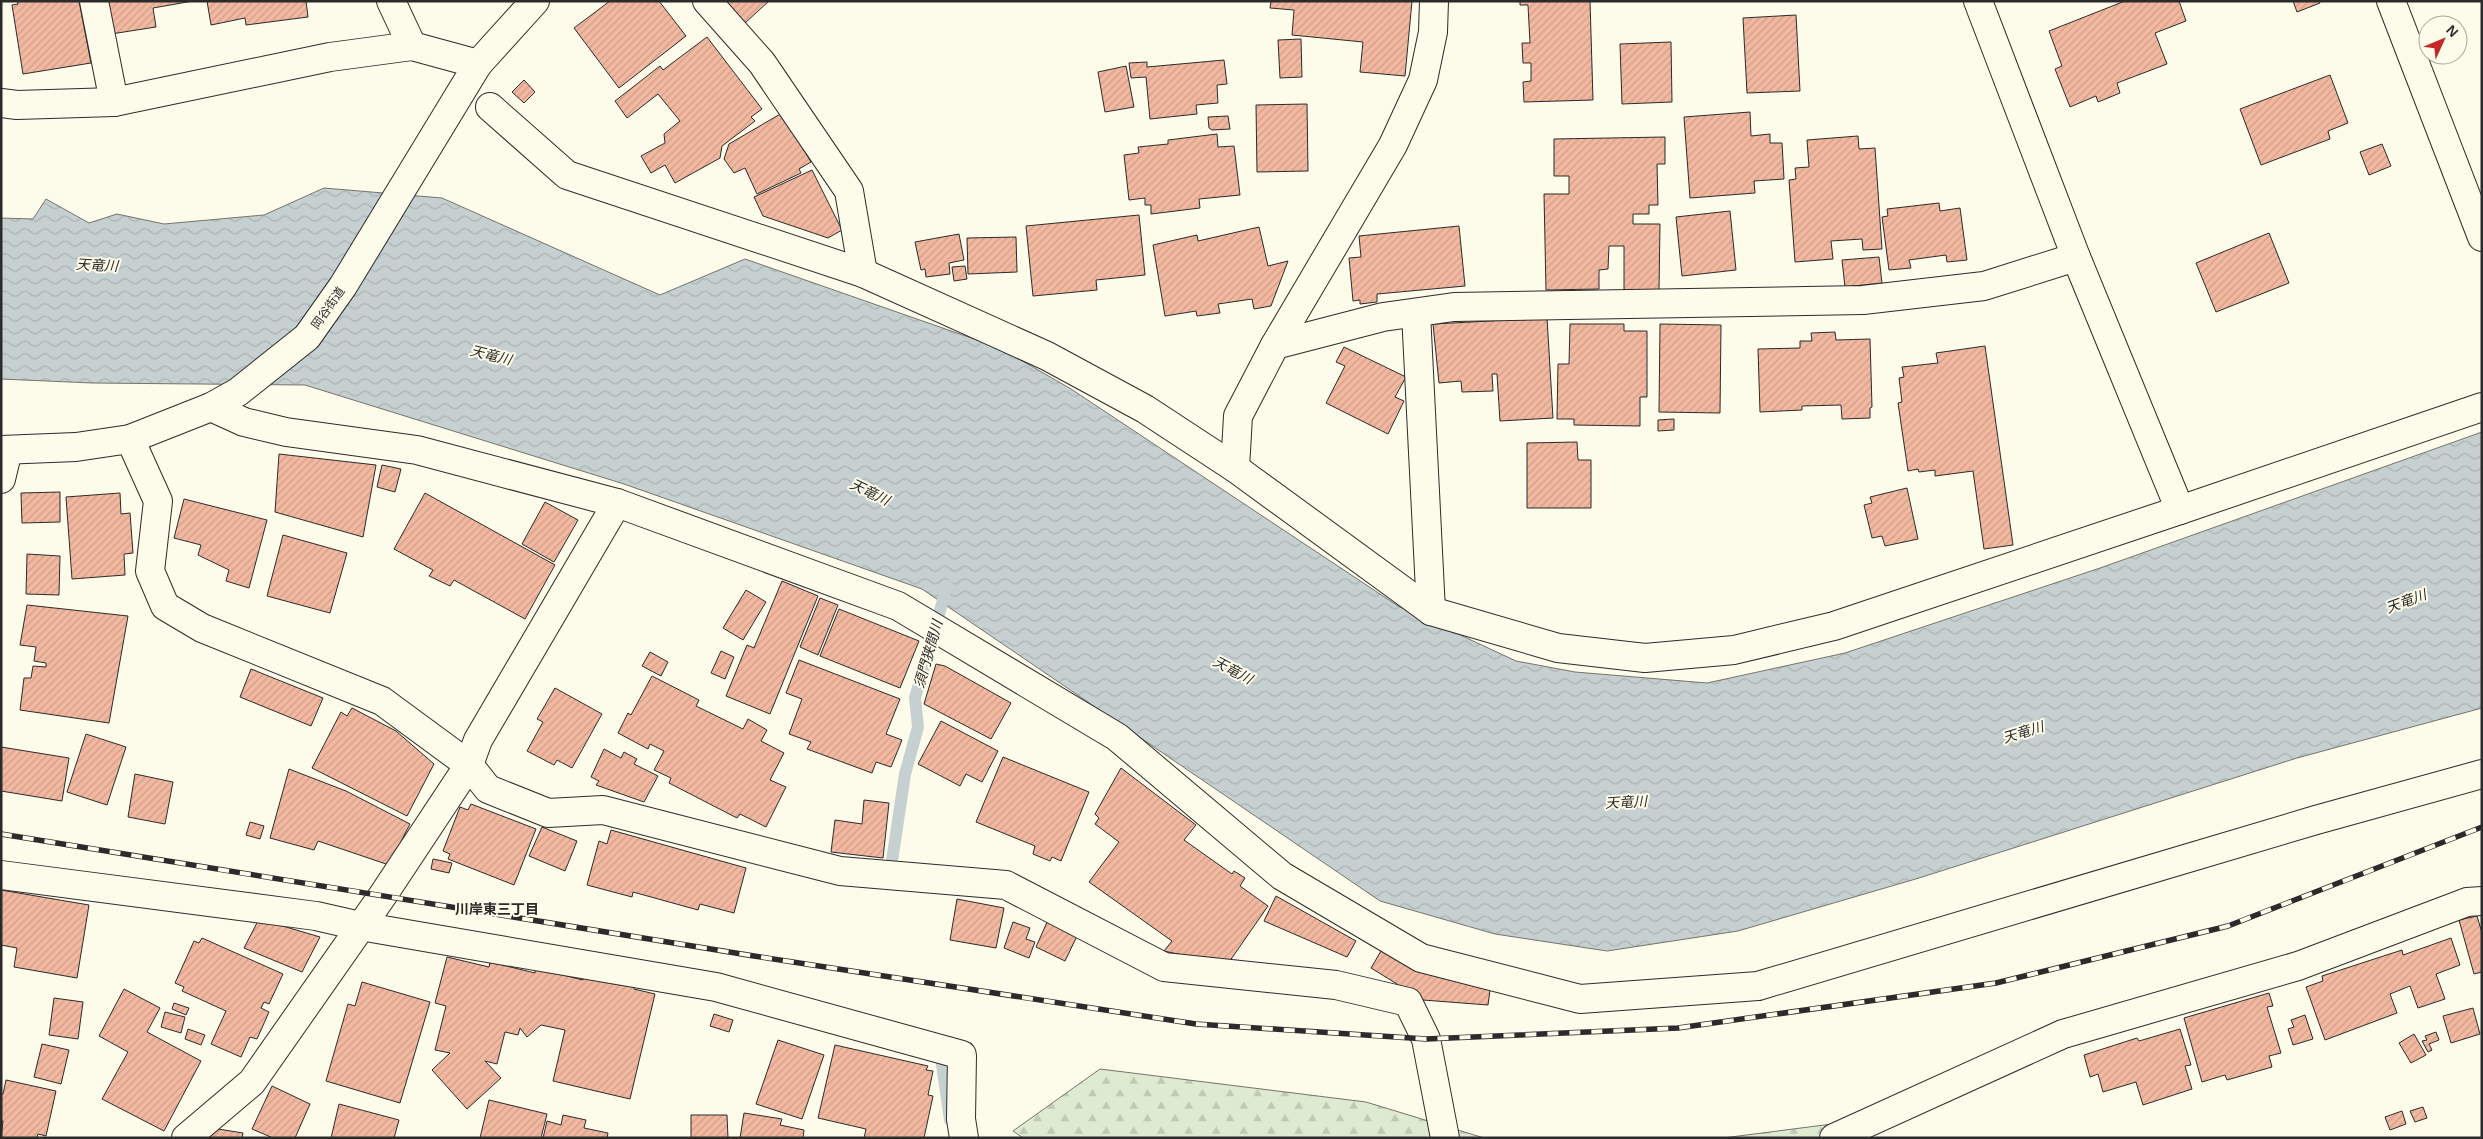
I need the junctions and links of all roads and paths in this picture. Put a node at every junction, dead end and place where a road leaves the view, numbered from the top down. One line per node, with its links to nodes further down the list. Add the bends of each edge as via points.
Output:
1 (94, 1): 10 (street)
2 (391, 1): 8 (street)
3 (535, 1): 9 (street, 岡谷街道)
4 (707, 1): 15 (street, via 762,64 849,190)
5 (1434, 1): 17 (street, via 1433,32 1423,80 1393,145)
6 (1978, 1): 14 (street)
7 (2391, 1): 13 (street)
8 (412, 46): 9 (street); 10 (street, via 330,57)
9 (478, 64): 18 (street, 岡谷街道, via 343,286 307,337 238,392)
10 (114, 102): 11 (street)
11 (1, 103)
12 (490, 107): 15 (street, via 568,175)
13 (2482, 237)
14 (2076, 257): 16 (street, via 1984,286 1863,300 1454,308); 25 (street)
15 (863, 273): 22 (street, via 1047,356 1145,409)
16 (1416, 313): 17 (street, via 1383,317); 26 (street)
17 (1276, 345): 22 (street, via 1238,416)
18 (211, 407): 20 (street, 岡谷街道); 24 (street, via 244,422 286,432 417,450)
19 (2482, 407): 25 (street)
20 (130, 439): 21 (street, 岡谷街道, via 76,447); 27 (street, via 158,501 150,571 164,606 202,628 382,701)
21 (5, 450): 23 (street)
22 (1235, 468): 26 (street)
23 (1, 479)
24 (617, 503): 27 (street, via 478,740); 28 (street, via 898,606 1117,737 1282,876 1421,958 1580,998 1758,986 2316,820)
25 (2180, 510): 26 (street, via 1834,626 1734,650 1645,658 1558,648)
26 (1432, 611)
27 (469, 765): 31 (street); 34 (street, via 488,789 548,813 603,810 840,871 1006,885 1164,967 1336,985 1408,1002 1426,1039)
28 (2482, 774)
29 (1, 875): 31 (street, via 316,916)
30 (2482, 901): 35 (street, via 2467,902 2298,966 2063,1034)
31 (360, 926): 32 (street, via 252,1082); 33 (street, via 716,987 962,1055 961,1120)
32 (186, 1138)
33 (964, 1138)
34 (1445, 1138)
35 (1834, 1138)

